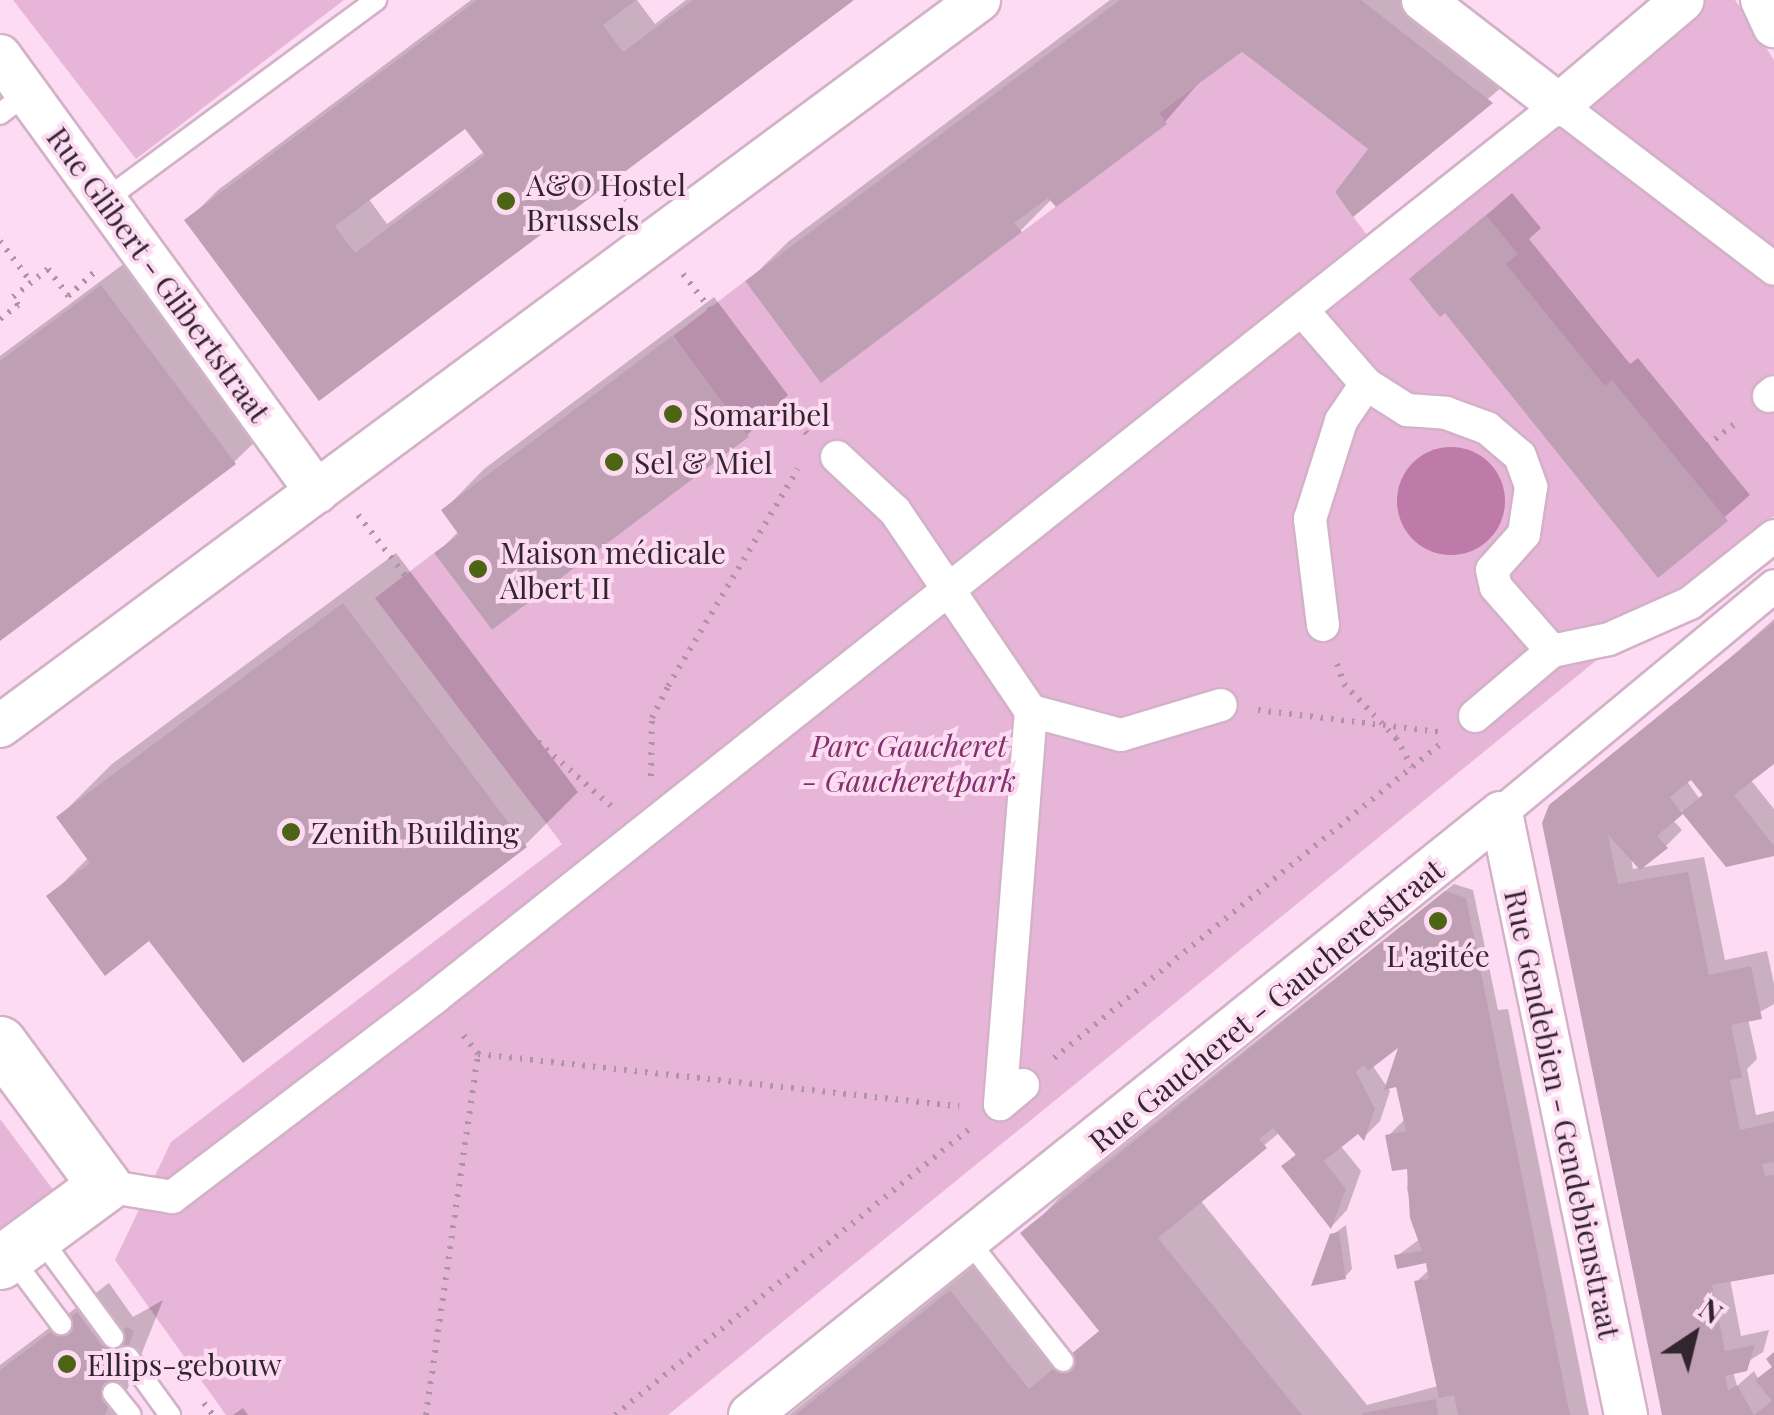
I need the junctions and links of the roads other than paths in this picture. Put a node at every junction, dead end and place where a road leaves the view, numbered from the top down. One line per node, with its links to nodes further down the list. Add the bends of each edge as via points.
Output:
1 (376, 0): 10 (lane)
2 (978, 0): 15 (street)
3 (1422, 0): 9 (street)
4 (1683, 0): 9 (street)
5 (1762, 0): 6 (street)
6 (1774, 26)
7 (0, 56): 8 (street, Rue Glibert - Glibertstraat)
8 (14, 104): 10 (street, Rue Glibert - Glibertstraat)
9 (1559, 104): 11 (street); 12 (street)
10 (106, 200): 15 (street, Rue Glibert - Glibertstraat)
11 (1774, 269)
12 (1302, 310): 13 (street); 17 (street)
13 (1366, 384): 19 (street, via 1340,421 1310,519); 20 (street, via 1406,410 1446,413 1487,428 1520,456 1531,487 1524,534 1492,570 1496,587)
14 (822, 453): 17 (street, via 876,489)
15 (324, 486): 24 (street)
16 (1774, 536): 20 (street, via 1690,603 1609,639)
17 (950, 584): 22 (street); 28 (street, via 641,835 172,1197)
18 (1774, 586): 25 (street, Rue Gaucheret - Gaucheretstraat)
19 (1323, 626)
20 (1552, 651): 23 (street)
21 (1220, 705): 22 (street, via 1121,734)
22 (1021, 720): 27 (street)
23 (1464, 725)
24 (0, 726)
25 (1501, 813): 29 (street, Rue Gaucheret - Gaucheretstraat); 39 (street, Rue Gendebien - Gendebienstraat)
26 (0, 1043): 28 (street)
27 (1005, 1100)
28 (105, 1186): 30 (street)
29 (971, 1244): 34 (lane); 38 (street, Rue Gaucheret - Gaucheretstraat)
30 (16, 1251): 31 (lane); 32 (lane)
31 (61, 1324)
32 (113, 1338)
33 (128, 1357): 37 (lane)
34 (1063, 1361)
35 (114, 1393): 36 (lane)
36 (130, 1415)
37 (170, 1415)
38 (750, 1415)
39 (1626, 1415)

